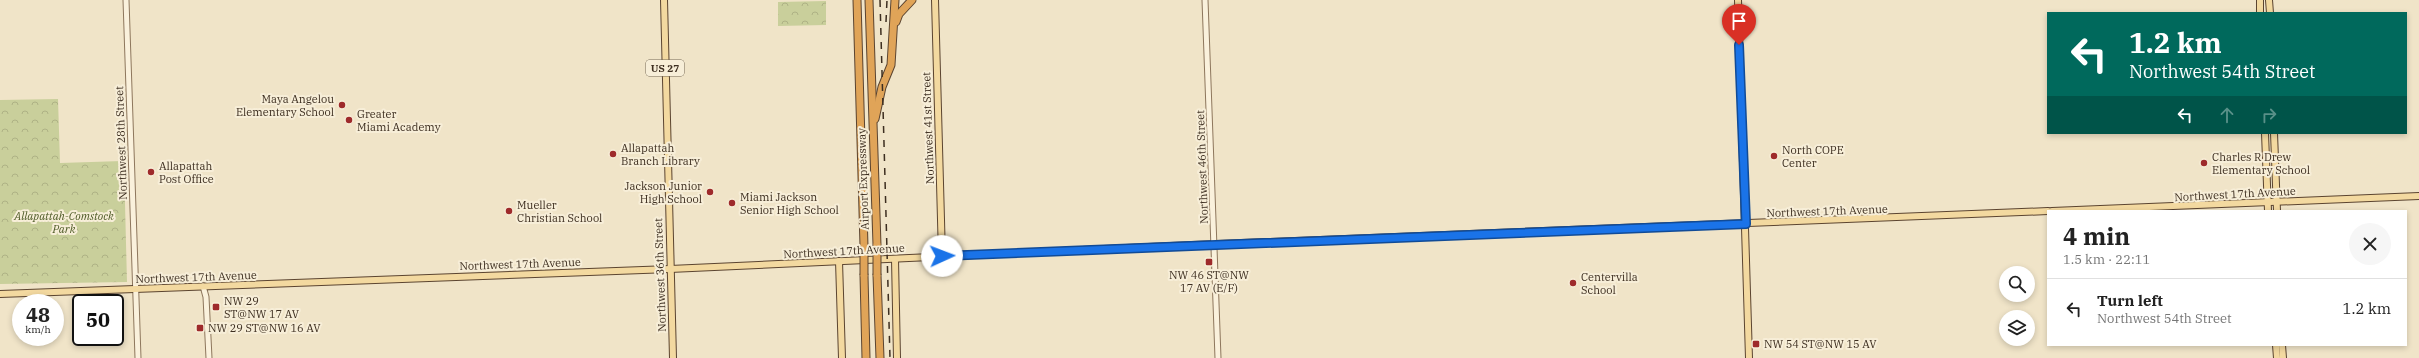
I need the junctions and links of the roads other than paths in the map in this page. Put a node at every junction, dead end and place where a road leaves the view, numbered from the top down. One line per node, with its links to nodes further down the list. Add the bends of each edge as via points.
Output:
1 (126, 0): 32 (street, Northwest 28th Street)
2 (664, 0): 30 (main road, Northwest 36th Street / US 27)
3 (857, 0): 40 (highway, Airport Expressway, bridge)
4 (869, 0): 15 (highway, Airport Expressway)
5 (895, 0): 14 (highway)
6 (912, 0): 14 (highway, via 899,14)
7 (935, 0): 27 (main road, Northwest 41st Street)
8 (1205, 0): 26 (street, Northwest 46th Street)
9 (1738, 0): 25 (main road)
10 (2260, 0): 12 (main road)
11 (2269, 0): 13 (main road)
12 (2260, 12)
13 (2270, 12)
14 (893, 34): 15 (highway, via 891,65 882,87)
15 (873, 133): 41 (highway, Airport Expressway, bridge)
16 (2265, 134): 19 (main road)
17 (2274, 134): 20 (main road)
18 (2419, 196): 20 (main road, Northwest 17th Avenue)
19 (2267, 202): 20 (main road, Northwest 17th Avenue); 21 (main road, Northwest 17th Avenue); 22 (main road)
20 (2276, 202): 23 (main road)
21 (2076, 210)
22 (2268, 210)
23 (2277, 210)
24 (2047, 211): 25 (main road, Northwest 17th Avenue)
25 (1746, 224): 26 (main road, Northwest 17th Avenue); 44 (main road)
26 (1215, 244): 27 (main road, Northwest 17th Avenue); 43 (street, Northwest 46th Street)
27 (942, 256): 28 (main road, Northwest 17th Avenue)
28 (895, 259): 29 (main road, Northwest 17th Avenue); 42 (main road)
29 (839, 261): 30 (main road, Northwest 17th Avenue); 39 (main road)
30 (670, 269): 31 (main road, Northwest 17th Avenue); 38 (main road, Northwest 36th Street / US 27)
31 (203, 286): 32 (main road, Northwest 17th Avenue); 37 (street, via 206,297)
32 (136, 289): 33 (main road, Northwest 17th Avenue); 36 (street, Northwest 28th Street)
33 (0, 294)
34 (2276, 346): 45 (main road)
35 (2282, 346): 46 (main road)
36 (138, 358)
37 (209, 358)
38 (673, 358)
39 (842, 358)
40 (866, 358)
41 (880, 358)
42 (897, 358)
43 (1218, 358)
44 (1749, 358)
45 (2277, 358)
46 (2283, 358)

